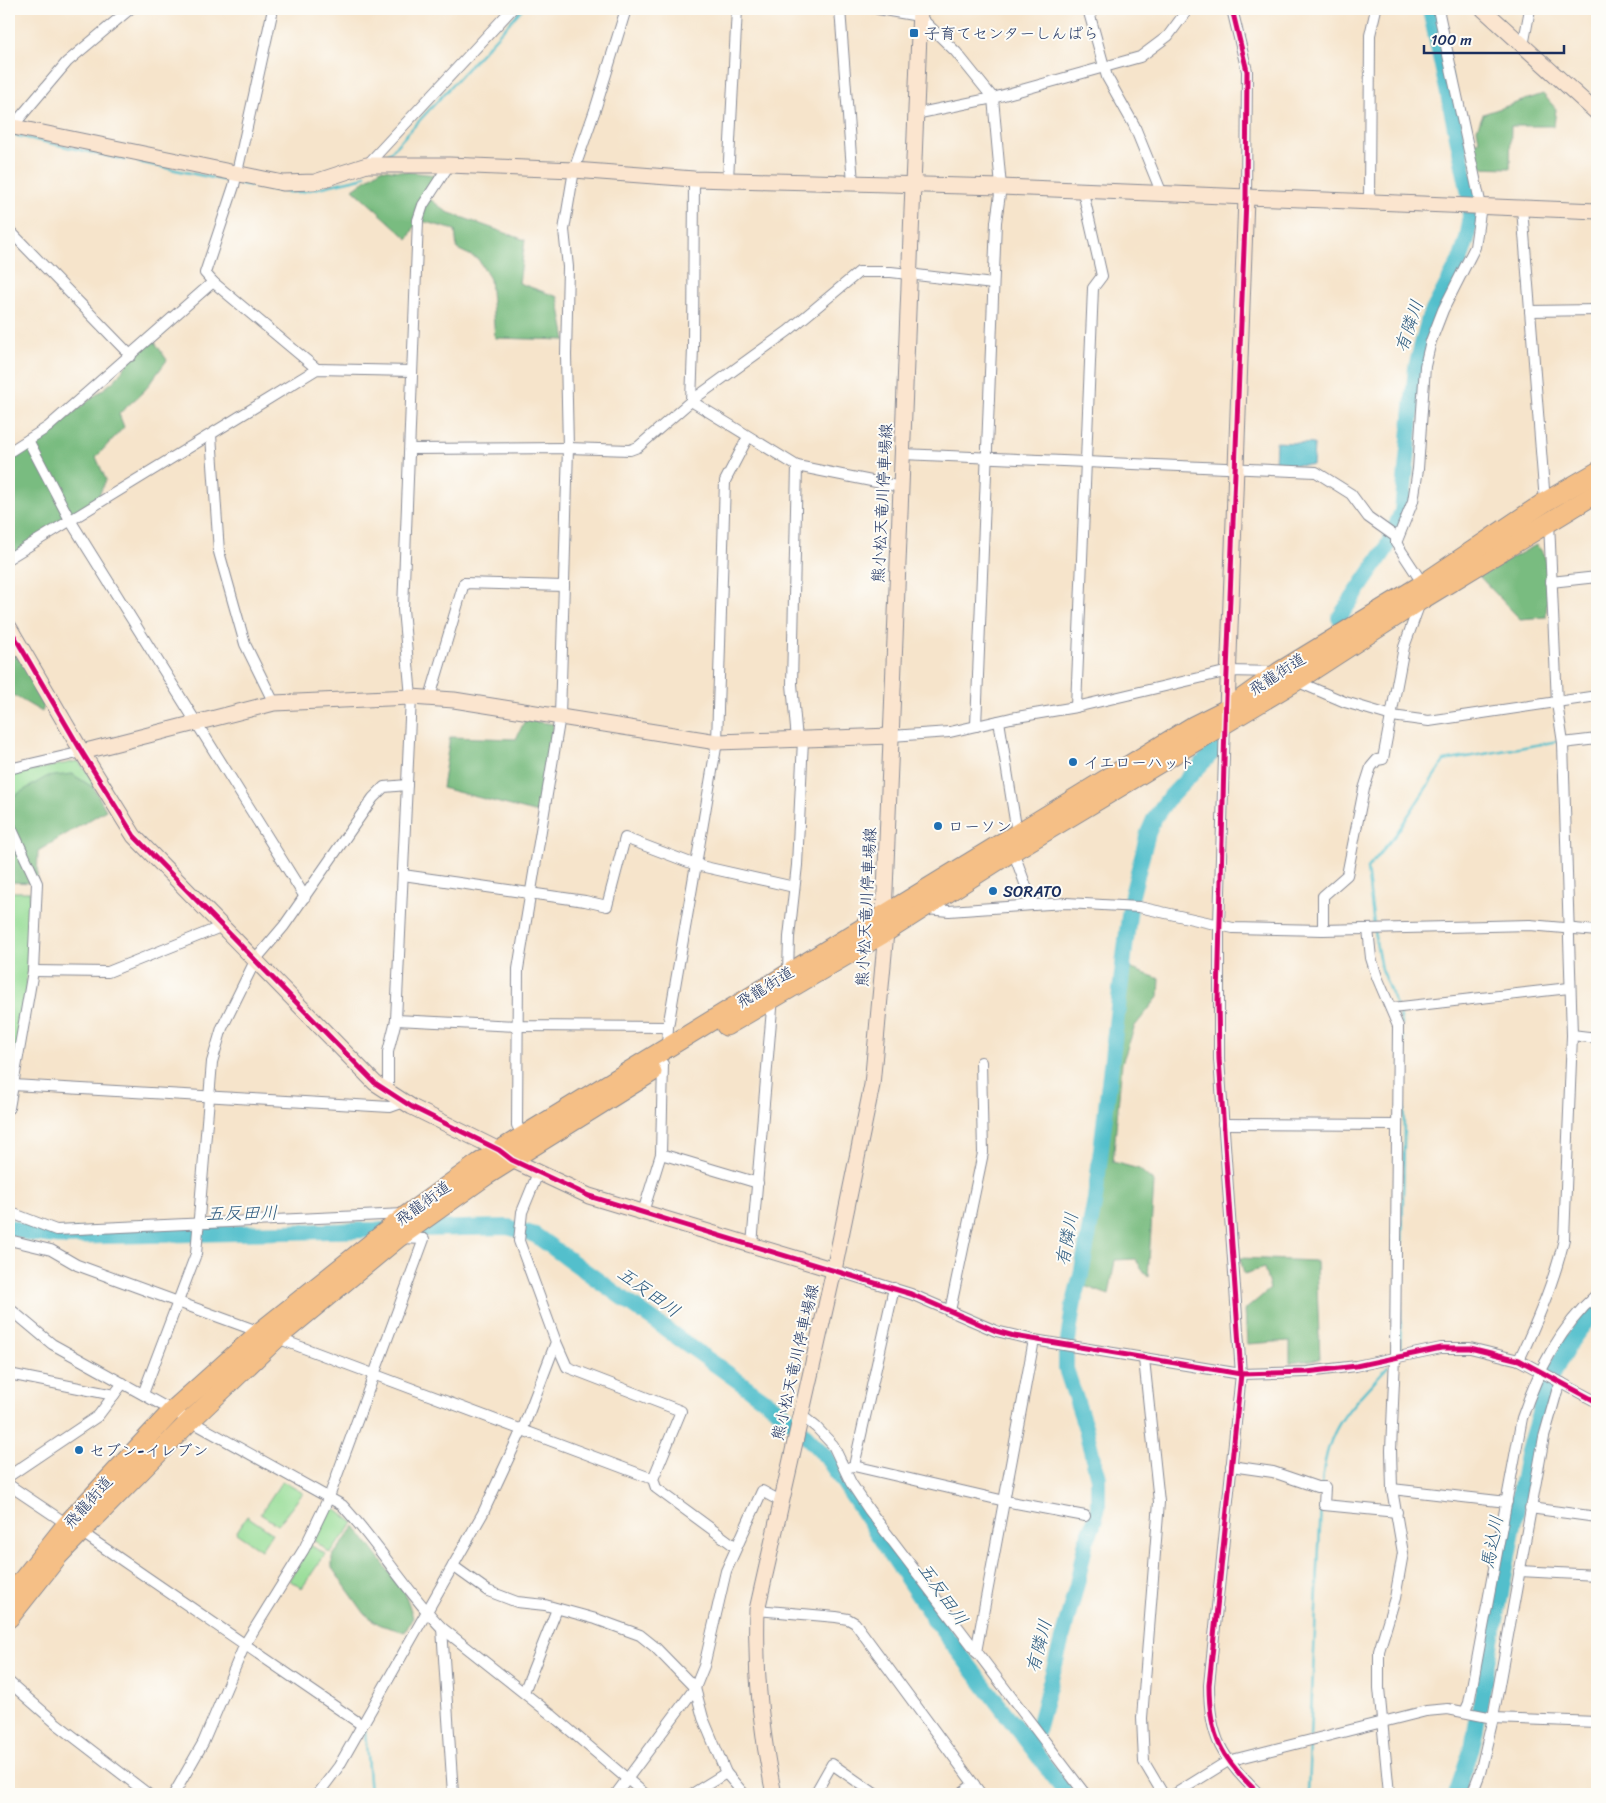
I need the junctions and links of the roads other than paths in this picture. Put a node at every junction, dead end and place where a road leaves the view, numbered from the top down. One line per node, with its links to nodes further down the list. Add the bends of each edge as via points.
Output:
1 (130, 9): 21 (street, via 67,62)
2 (273, 9): 25 (street)
3 (512, 9): 22 (street)
4 (626, 9): 24 (street)
5 (737, 9): 27 (street)
6 (840, 9): 28 (street)
7 (878, 9): 15 (street)
8 (1088, 9): 17 (street)
9 (1188, 9): 17 (street, via 1168,36 1140,57)
10 (1232, 9): 33 (street, via 1247,71)
11 (1376, 9): 34 (street, via 1370,35)
12 (1438, 9): 35 (street)
13 (1483, 9): 16 (street)
14 (1530, 9): 16 (street)
15 (920, 13): 18 (street); 20 (street, 熊小松天竜川停車場線)
16 (1523, 46): 19 (street)
17 (1104, 67): 18 (street); 32 (street, via 1134,125)
18 (993, 98): 20 (street); 30 (street)
19 (1597, 113)
20 (915, 114): 29 (street, 熊小松天竜川停車場線)
21 (10, 126): 25 (street)
22 (367, 165): 23 (street); 25 (street, via 315,182)
23 (449, 165): 24 (street); 46 (street, via 423,205 418,220)
24 (574, 170): 26 (street); 51 (street, via 564,230 568,267)
25 (235, 179): 40 (street, via 205,273)
26 (694, 179): 27 (street); 47 (street)
27 (728, 179): 28 (street)
28 (853, 183): 29 (street)
29 (912, 184): 30 (street); 39 (street, 熊小松天竜川停車場線)
30 (1001, 187): 31 (street); 41 (street)
31 (1082, 192): 32 (street); 56 (street, via 1102,276 1093,288)
32 (1162, 194): 33 (street)
33 (1246, 198): 34 (street); 58 (street)
34 (1369, 202): 35 (street)
35 (1473, 206): 36 (street); 65 (street, via 1475,247 1442,310 1430,341 1413,501)
36 (1522, 208): 37 (street); 43 (street)
37 (1597, 211)
38 (9, 230): 44 (street)
39 (909, 273): 41 (street); 47 (street, via 859,272 788,331); 54 (street, 熊小松天竜川停車場線)
40 (213, 282): 44 (street); 45 (street)
41 (993, 284): 55 (street)
42 (1597, 310): 43 (street)
43 (1530, 311): 62 (street)
44 (131, 356): 50 (street)
45 (317, 369): 46 (street); 48 (street)
46 (412, 371): 52 (street)
47 (691, 401): 49 (street); 51 (street, via 638,447 630,450)
48 (211, 435): 63 (street); 78 (street, via 219,552 246,644)
49 (748, 436): 57 (street); 90 (street, via 726,481)
50 (28, 440): 53 (street); 63 (street)
51 (568, 448): 52 (street); 69 (street)
52 (410, 449): 76 (street, via 403,609)
53 (9, 452)
54 (902, 454): 55 (street); 60 (street, 熊小松天竜川停車場線)
55 (986, 457): 56 (street); 86 (street)
56 (1086, 461): 58 (street); 80 (street)
57 (797, 466): 60 (street); 89 (street, via 792,684)
58 (1236, 468): 65 (street, via 1316,472 1351,494 1368,517); 72 (street)
59 (1597, 472): 62 (highway, 飛龍街道)
60 (901, 488): 87 (street, 熊小松天竜川停車場線)
61 (1597, 493): 64 (highway, 飛龍街道)
62 (1545, 502): 70 (highway, 飛龍街道)
63 (70, 520): 66 (street); 85 (street)
64 (1549, 522): 68 (street); 70 (highway, 飛龍街道)
65 (1396, 540): 70 (street)
66 (9, 558)
67 (1597, 577): 68 (street)
68 (1551, 582): 79 (street)
69 (564, 586): 77 (street, via 464,583); 82 (street)
70 (1422, 592): 73 (highway, 飛龍街道); 74 (highway, 飛龍街道); 83 (street, via 1404,647)
71 (9, 627): 92 (street)
72 (1229, 671): 73 (street); 80 (street); 81 (street)
73 (1279, 672): 81 (highway, 飛龍街道)
74 (1296, 681): 81 (highway, 飛龍街道); 83 (street, via 1345,702)
75 (1597, 696): 79 (street)
76 (411, 697): 77 (street); 78 (street); 94 (street)
77 (430, 697): 82 (street)
78 (274, 703): 85 (street)
79 (1557, 703): 83 (street, via 1444,720); 91 (street)
80 (1076, 707): 84 (street)
81 (1226, 715): 96 (highway, 飛龍街道, via 1193,726); 105 (street)
82 (560, 716): 90 (street); 100 (street)
83 (1392, 716): 109 (street, via 1383,759 1371,767 1364,789 1347,875 1323,896)
84 (999, 721): 86 (street); 96 (street)
85 (198, 722): 92 (street); 101 (street)
86 (976, 726): 87 (street, via 926,736)
87 (891, 736): 89 (street); 104 (street, 熊小松天竜川停車場線)
88 (1597, 739): 91 (street)
89 (800, 740): 90 (street); 99 (street)
90 (717, 742): 97 (street)
91 (1563, 743): 107 (street)
92 (82, 752): 93 (street); 106 (street, via 134,836)
93 (9, 769)
94 (407, 785): 98 (street); 101 (street, via 384,787 373,798)
95 (9, 823): 112 (street, via 37,883)
96 (1015, 842): 102 (street); 103 (highway, 飛龍街道); 104 (highway, 飛龍街道)
97 (696, 865): 99 (street); 100 (street, via 625,838 606,906); 119 (street)
98 (403, 875): 100 (street); 117 (street)
99 (794, 887): 113 (street)
100 (530, 894): 118 (street, via 518,969)
101 (305, 897): 111 (street)
102 (1033, 905): 103 (street, via 949,911); 105 (street, via 1066,902 1122,906)
103 (925, 908): 104 (highway, 飛龍街道)
104 (885, 924): 113 (highway, 飛龍街道); 115 (highway, 飛龍街道); 143 (street, 熊小松天竜川停車場線, via 872,1085)
105 (1219, 925): 109 (street); 129 (street, via 1218,1049)
106 (223, 926): 111 (street); 112 (street, via 108,972)
107 (1567, 928): 108 (street, via 1530,925); 110 (street); 114 (street)
108 (1368, 929): 109 (street); 116 (street, via 1377,978)
109 (1324, 930)
110 (1597, 931)
111 (256, 959): 125 (street, via 375,1083); 126 (street, via 222,1028 212,1062)
112 (33, 971): 124 (street)
113 (788, 972): 122 (highway, 飛龍街道)
114 (1569, 988): 116 (street); 120 (street)
115 (773, 997): 122 (highway, 飛龍街道); 135 (street)
116 (1392, 1008): 130 (street, via 1398,1026)
117 (396, 1020): 118 (street); 125 (street, via 388,1052)
118 (518, 1026): 119 (street); 131 (street, via 517,1125)
119 (668, 1027): 122 (street)
120 (1572, 1035): 121 (street); 154 (street, via 1564,1239)
121 (1597, 1038)
122 (665, 1056): 131 (highway, 飛龍街道); 132 (street); 133 (highway, 飛龍街道)
123 (981, 1062): 148 (street, via 983,1153)
124 (13, 1085): 126 (street); 128 (street)
125 (388, 1091): 127 (street)
126 (211, 1097): 127 (street, via 390,1107); 139 (street)
127 (404, 1102): 133 (street)
128 (9, 1108)
129 (1223, 1124): 130 (street); 157 (street)
130 (1397, 1125): 152 (street)
131 (522, 1136): 133 (highway, 飛龍街道)
132 (661, 1154): 135 (street); 137 (street)
133 (506, 1155): 134 (street); 138 (highway, 飛龍街道); 140 (highway, 飛龍街道)
134 (538, 1173): 137 (street, via 590,1196); 151 (street, via 521,1219 519,1235 524,1259)
135 (758, 1183): 142 (street)
136 (9, 1212): 139 (street, via 56,1230)
137 (644, 1212): 142 (street)
138 (406, 1216): 139 (street); 149 (highway, 飛龍街道)
139 (197, 1225): 146 (street, via 196,1254)
140 (397, 1238): 149 (highway, 飛龍街道); 158 (street, via 424,1239)
141 (9, 1240): 146 (street, via 51,1250 77,1265)
142 (752, 1245): 143 (street)
143 (834, 1270): 144 (street); 165 (street, 熊小松天竜川停車場線)
144 (894, 1288): 148 (street); 169 (street)
145 (1597, 1294): 155 (street, via 1564,1331)
146 (177, 1303): 149 (street); 161 (street)
147 (9, 1308): 159 (street, via 52,1344)
148 (950, 1311): 150 (street, via 996,1331)
149 (268, 1335): 158 (street); 164 (highway, 飛龍街道); 166 (highway, 飛龍街道)
150 (1034, 1340): 153 (street); 175 (street)
151 (556, 1342): 167 (street); 171 (street, via 567,1368 681,1411)
152 (1395, 1357): 154 (street, via 1441,1348 1470,1348); 157 (street, via 1356,1366); 173 (street)
153 (1144, 1359): 157 (street); 221 (street, via 1160,1502 1142,1745 1144,1762)
154 (1519, 1360): 155 (street)
155 (1542, 1371): 160 (street); 177 (street, via 1522,1418)
156 (9, 1374): 162 (street)
157 (1241, 1374): 168 (street)
158 (374, 1376): 167 (street); 174 (street)
159 (123, 1383): 161 (street); 162 (street)
160 (1562, 1383): 163 (street); 178 (street, via 1544,1437)
161 (143, 1394): 164 (street)
162 (114, 1395): 170 (street, via 98,1416)
163 (1597, 1402)
164 (173, 1410): 166 (street); 182 (highway, 飛龍街道)
165 (800, 1418): 169 (street, via 816,1427); 176 (street, 熊小松天竜川停車場線)
166 (191, 1420): 174 (street); 182 (highway, 飛龍街道)
167 (522, 1431): 171 (street); 184 (street, via 483,1513)
168 (1231, 1466): 179 (street, via 1273,1472 1321,1487 1324,1505); 203 (street, via 1209,1685 1213,1727)
169 (850, 1467): 175 (street); 194 (street, via 851,1483 869,1510)
170 (9, 1476)
171 (653, 1479): 183 (street, via 656,1488)
172 (9, 1485): 182 (street)
173 (1392, 1489): 177 (street); 179 (street)
174 (330, 1497): 190 (street, via 357,1521); 193 (street, via 304,1548)
175 (1005, 1500): 180 (street); 194 (street)
176 (782, 1502): 183 (street, via 762,1491); 189 (street, 熊小松天竜川停車場線)
177 (1507, 1502): 198 (street)
178 (1530, 1508): 181 (street); 185 (street)
179 (1397, 1512): 200 (street, via 1403,1553 1397,1591 1379,1651)
180 (1085, 1516)
181 (1597, 1516)
182 (74, 1528): 187 (highway, 飛龍街道); 191 (highway, 飛龍街道, via 58,1556); 193 (street)
183 (736, 1547): 196 (street, via 719,1594 704,1666)
184 (452, 1566): 188 (street, via 488,1591 516,1602); 190 (street)
185 (1519, 1571): 186 (street); 199 (street)
186 (1597, 1575)
187 (9, 1597)
188 (557, 1609): 196 (street, via 640,1635); 197 (street)
189 (757, 1610): 206 (street, via 836,1617 855,1624); 215 (street, 熊小松天竜川停車場線, via 756,1648 762,1719)
190 (426, 1612): 192 (street); 202 (street)
191 (9, 1618)
192 (442, 1628): 197 (street); 210 (street)
193 (246, 1644): 202 (street); 208 (street, via 203,1743)
194 (976, 1652): 220 (street)
195 (9, 1682): 207 (street, via 57,1724)
196 (695, 1688): 204 (street, via 703,1718); 205 (street)
197 (524, 1692): 205 (street)
198 (1466, 1712): 199 (street); 200 (street, via 1448,1709 1426,1711)
199 (1493, 1718): 201 (street); 225 (street)
200 (1382, 1722): 203 (street); 224 (street)
201 (1597, 1722)
202 (362, 1725): 209 (street, via 339,1766)
203 (1228, 1761): 222 (street); 223 (street)
204 (726, 1773): 213 (street); 214 (street)
205 (626, 1778): 211 (street); 212 (street)
206 (974, 1784): 218 (street); 219 (street)
207 (148, 1794)
208 (174, 1794)
209 (318, 1794)
210 (453, 1794)
211 (616, 1794)
212 (645, 1794)
213 (692, 1794)
214 (744, 1794)
215 (774, 1794)
216 (815, 1794): 217 (street, via 832,1764)
217 (875, 1794)
218 (960, 1794)
219 (982, 1794)
220 (1086, 1794)
221 (1163, 1794)
222 (1175, 1794)
223 (1259, 1794)
224 (1388, 1794)
225 (1472, 1794)

